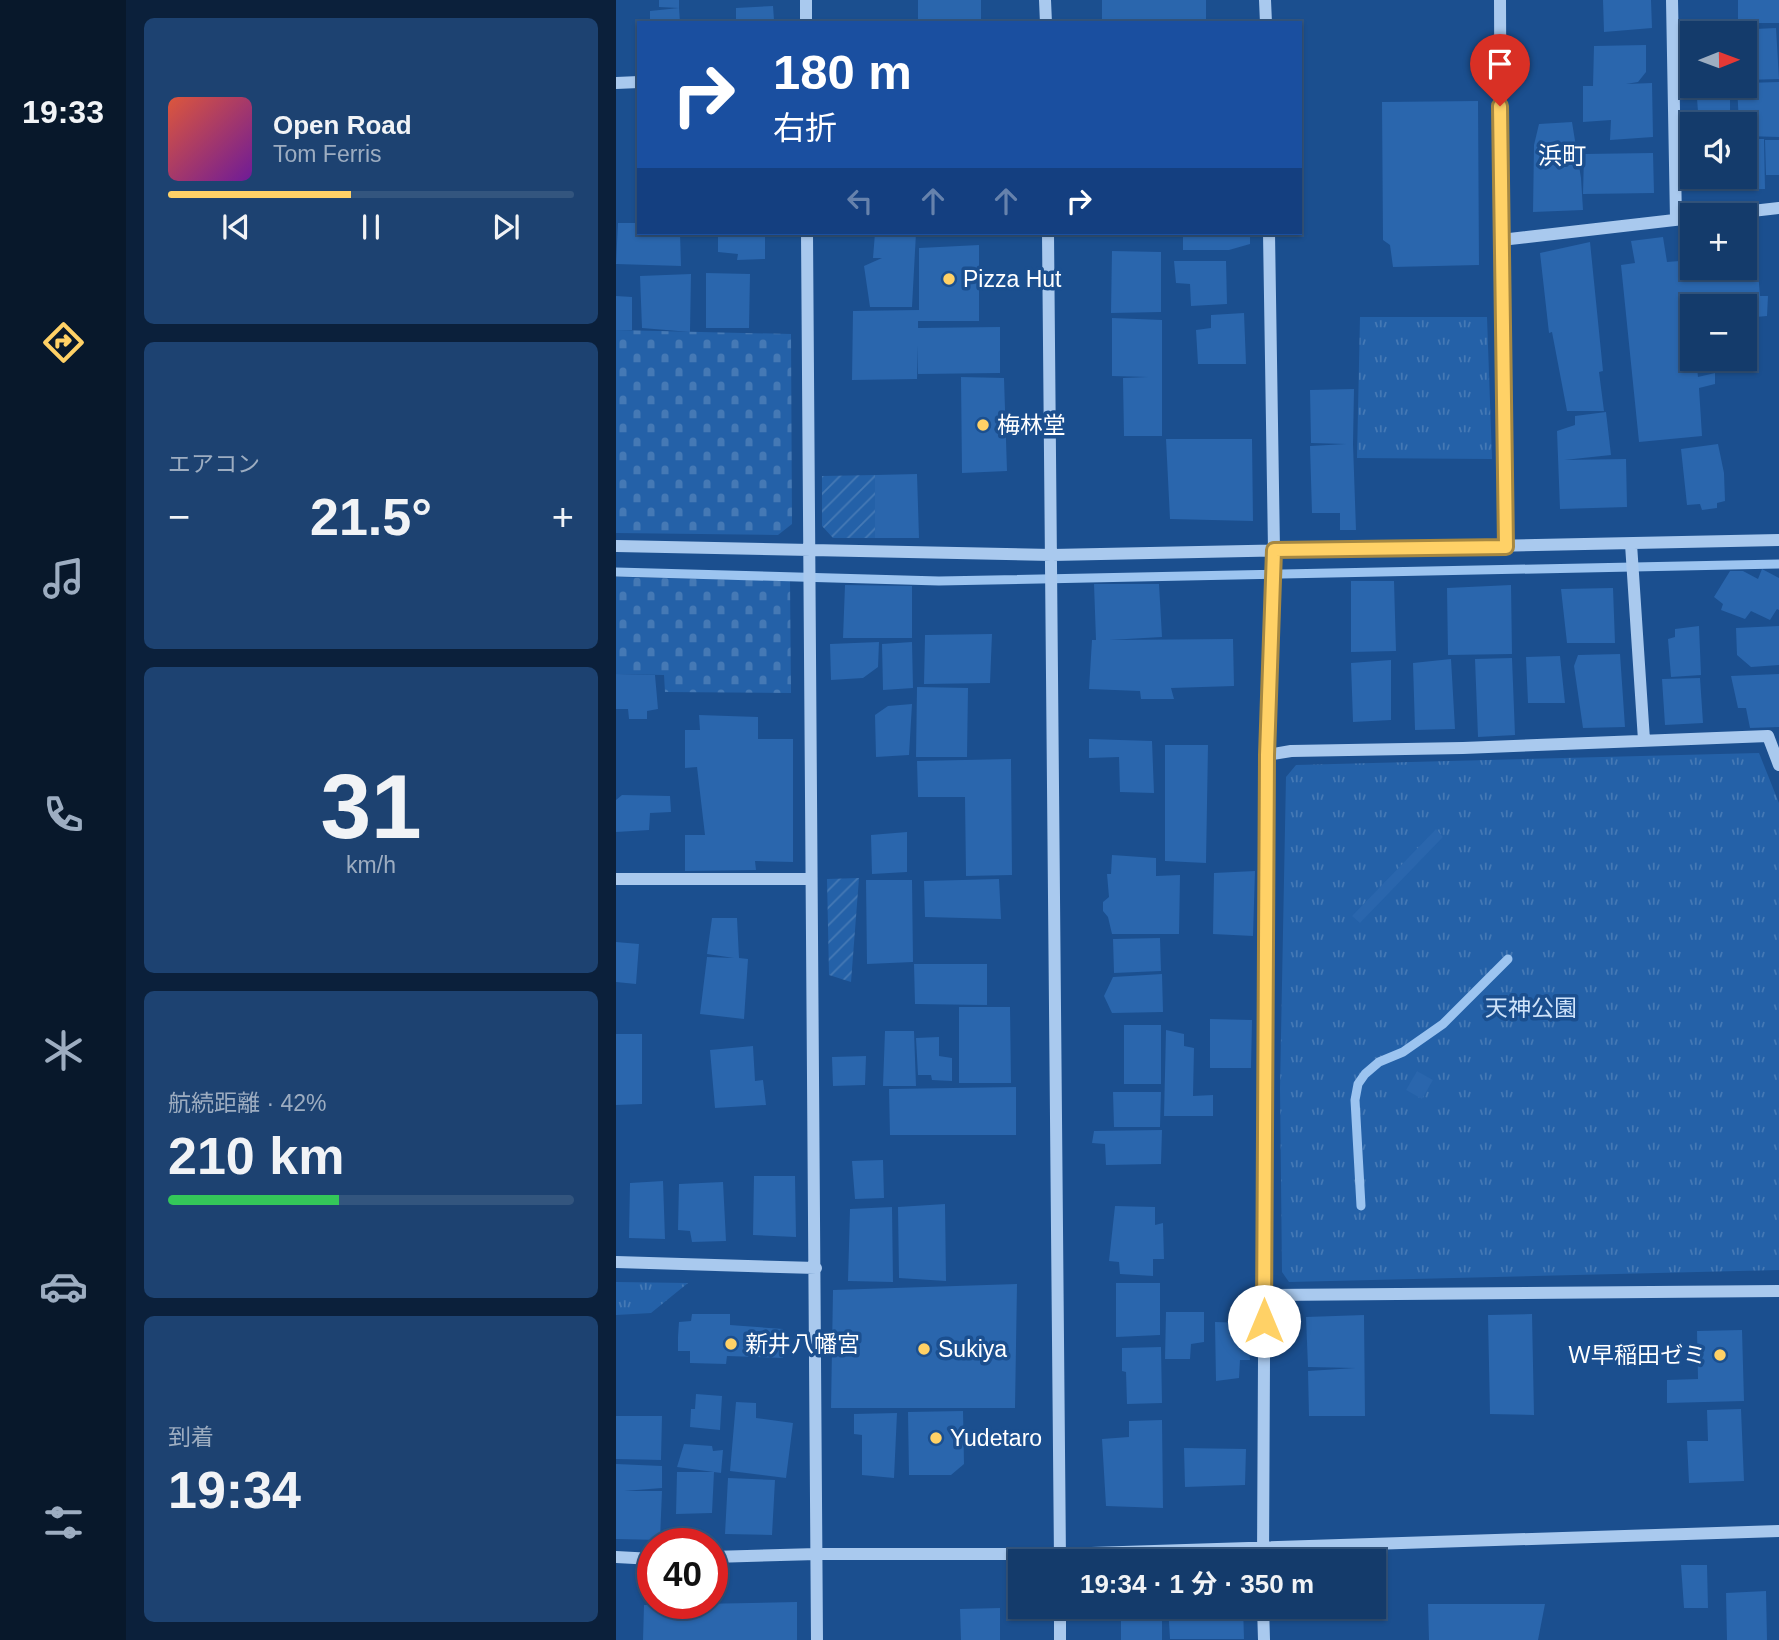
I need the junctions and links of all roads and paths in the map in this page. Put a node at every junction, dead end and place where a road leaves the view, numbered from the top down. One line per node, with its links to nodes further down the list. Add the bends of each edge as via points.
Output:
1 (806, 0): 6 (street)
2 (1045, 0): 7 (street)
3 (1265, 0): 8 (street)
4 (1500, 0): 18 (street)
5 (1672, 0): 13 (street)
6 (806, 21)
7 (1045, 21)
8 (1266, 21)
9 (637, 82): 10 (street)
10 (616, 83)
11 (1779, 208): 12 (street)
12 (1757, 210)
13 (1676, 220): 14 (street); 18 (street)
14 (1680, 220)
15 (807, 235): 23 (street)
16 (1048, 235): 25 (street)
17 (1269, 235): 24 (street)
18 (1500, 240): 22 (street)
19 (1779, 540): 20 (street)
20 (1632, 544): 22 (street); 26 (street)
21 (616, 546): 23 (street)
22 (1506, 547): 24 (street)
23 (811, 550): 25 (street); 30 (street)
24 (1274, 550): 25 (street); 27 (street)
25 (1052, 555): 36 (street)
26 (1644, 740): 27 (street); 28 (street, via 1768,736)
27 (1267, 755): 34 (street)
28 (1779, 765)
29 (616, 879): 30 (street)
30 (811, 879): 32 (street)
31 (616, 1262): 32 (street)
32 (816, 1268): 39 (street)
33 (1779, 1291): 34 (street)
34 (1264, 1295): 37 (street)
35 (1779, 1531): 38 (street)
36 (1060, 1549)
37 (1262, 1549)
38 (1386, 1549)
39 (817, 1554): 40 (street); 41 (street); 46 (street)
40 (1008, 1556)
41 (728, 1557)
42 (616, 1558): 43 (street)
43 (637, 1559)
44 (1060, 1619): 47 (street)
45 (1263, 1619): 48 (street)
46 (817, 1640)
47 (1060, 1640)
48 (1264, 1640)

